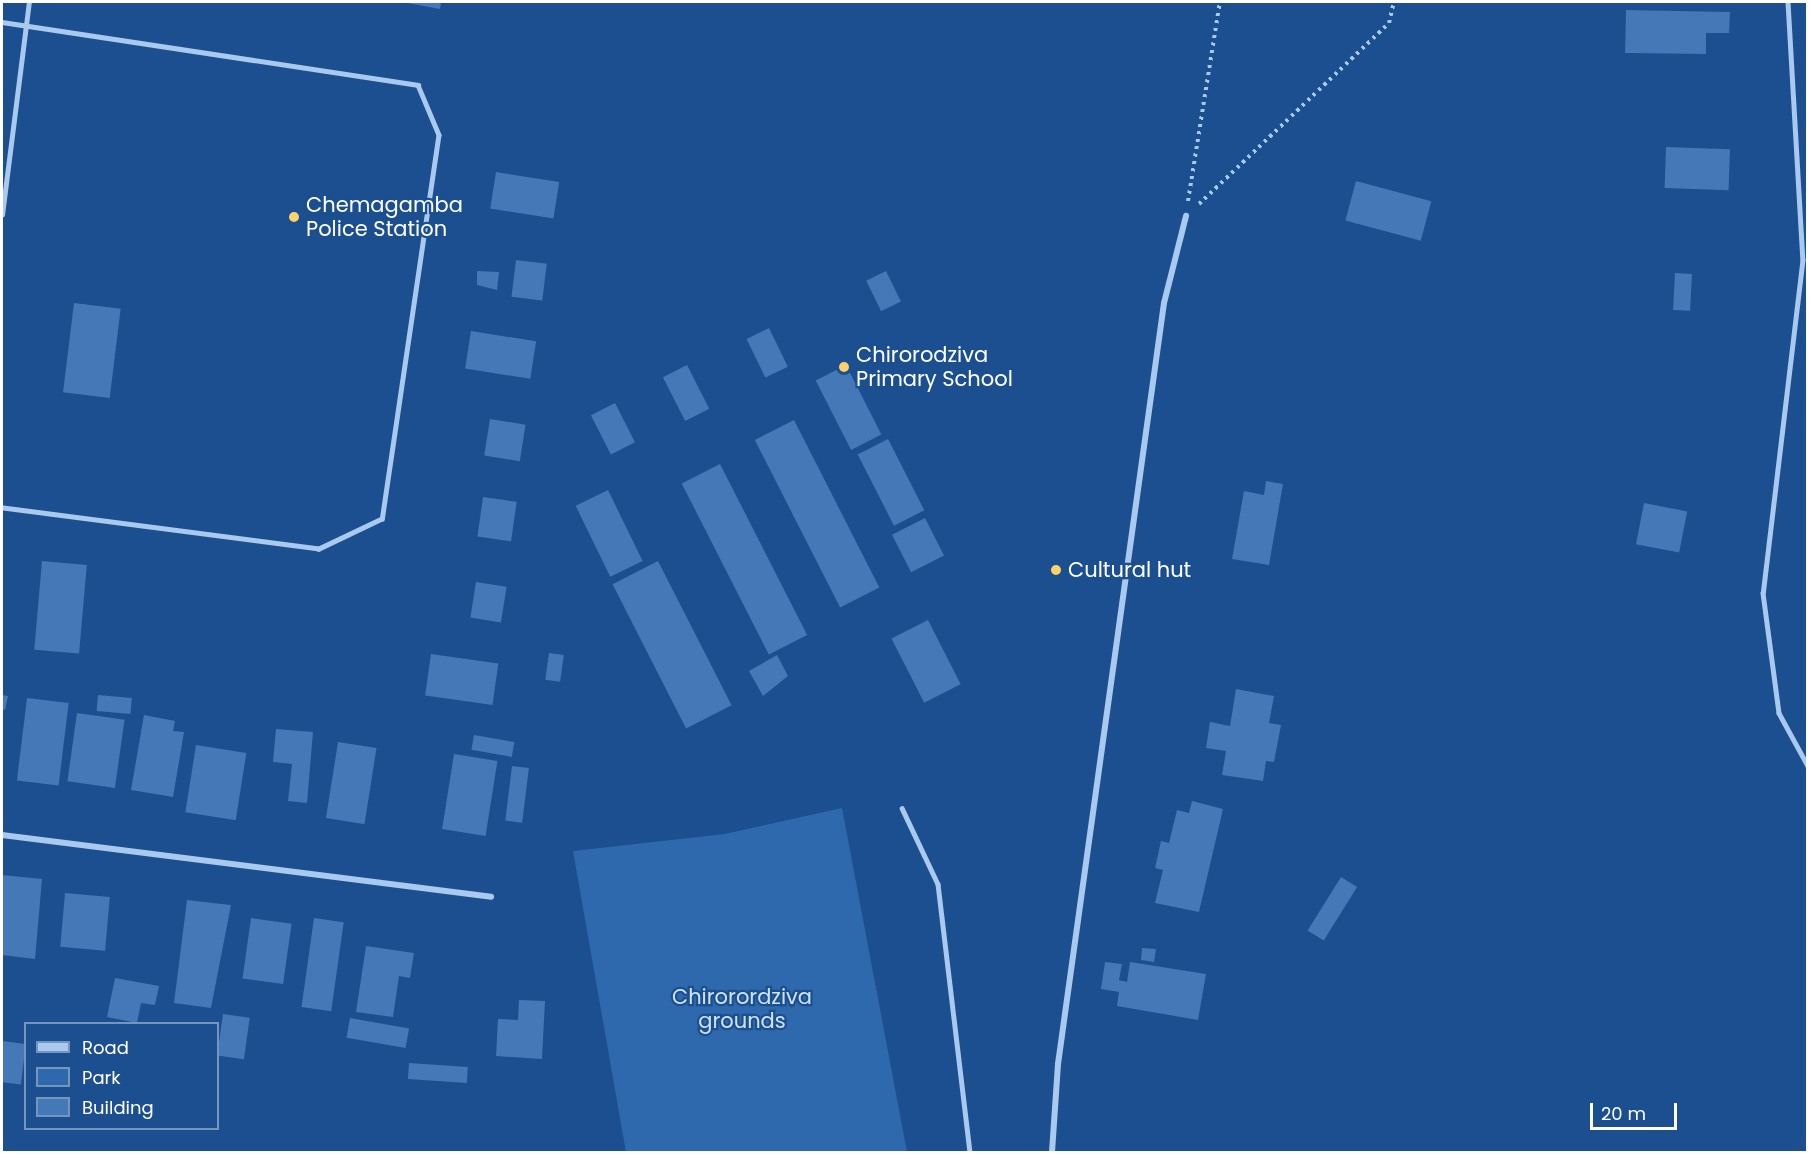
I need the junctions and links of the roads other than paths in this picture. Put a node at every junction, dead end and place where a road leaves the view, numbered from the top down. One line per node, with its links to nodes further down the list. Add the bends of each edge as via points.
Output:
1 (29, 2): 4 (lane)
2 (1788, 2): 8 (lane, via 1803,260 1763,593 1779,713)
3 (2, 22): 4 (lane)
4 (26, 26): 5 (lane); 7 (lane, via 417,85 439,135 382,519 319,549)
5 (2, 215)
6 (1186, 216): 13 (street, via 1164,303 1058,1064)
7 (2, 508)
8 (1808, 766)
9 (902, 808): 12 (lane, via 938,884)
10 (2, 835): 11 (street)
11 (491, 897)
12 (970, 1152)
13 (1052, 1152)

